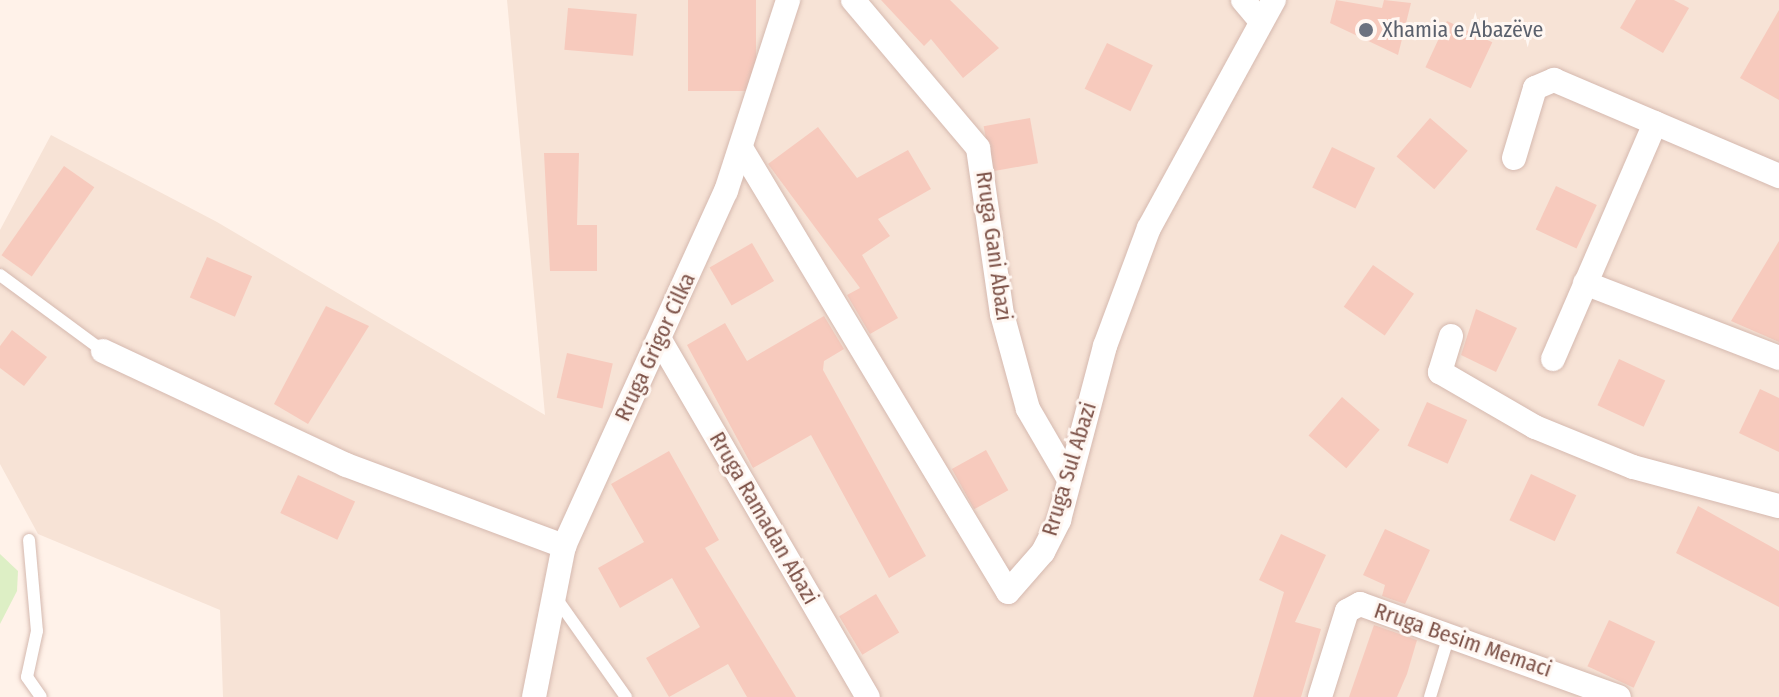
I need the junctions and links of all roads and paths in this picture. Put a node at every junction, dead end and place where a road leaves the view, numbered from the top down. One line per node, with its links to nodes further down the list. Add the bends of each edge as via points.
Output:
1 (788, 0): 7 (street, Rruga Grigor Cilka)
2 (853, 0): 17 (street, Rruga Gani Abazi, via 978,148 1006,328 1028,409)
3 (1243, 0): 5 (street)
4 (1274, 0): 5 (street, Rruga Sul Abazi)
5 (1260, 20): 17 (street, Rruga Sul Abazi, via 1149,228)
6 (1655, 123): 8 (street, via 1544,80); 9 (street); 11 (street)
7 (741, 148): 13 (street, Rruga Grigor Cilka); 17 (street, Rruga Sul Abazi, via 1008,592 1043,552)
8 (1514, 158)
9 (1779, 176)
10 (0, 275): 14 (lane)
11 (1585, 283): 15 (street); 16 (street)
12 (1451, 336): 18 (street, via 1440,372 1535,427 1633,467)
13 (660, 340): 20 (street, Rruga Grigor Cilka); 26 (street, Rruga Ramadan Abazi)
14 (103, 351): 20 (street, via 346,465)
15 (1779, 358)
16 (1553, 359)
17 (1067, 476)
18 (1779, 506)
19 (29, 540): 23 (lane, via 37,631 27,677)
20 (564, 546): 21 (street, Rruga Grigor Cilka)
21 (552, 592): 24 (street, Rruga Grigor Cilka); 25 (lane)
22 (1450, 632): 27 (street, Rruga Besim Memaci, via 1352,606); 28 (lane); 29 (street, Rruga Besim Memaci)
23 (41, 697)
24 (534, 697)
25 (626, 697)
26 (868, 697)
27 (1320, 697)
28 (1430, 697)
29 (1619, 697)

